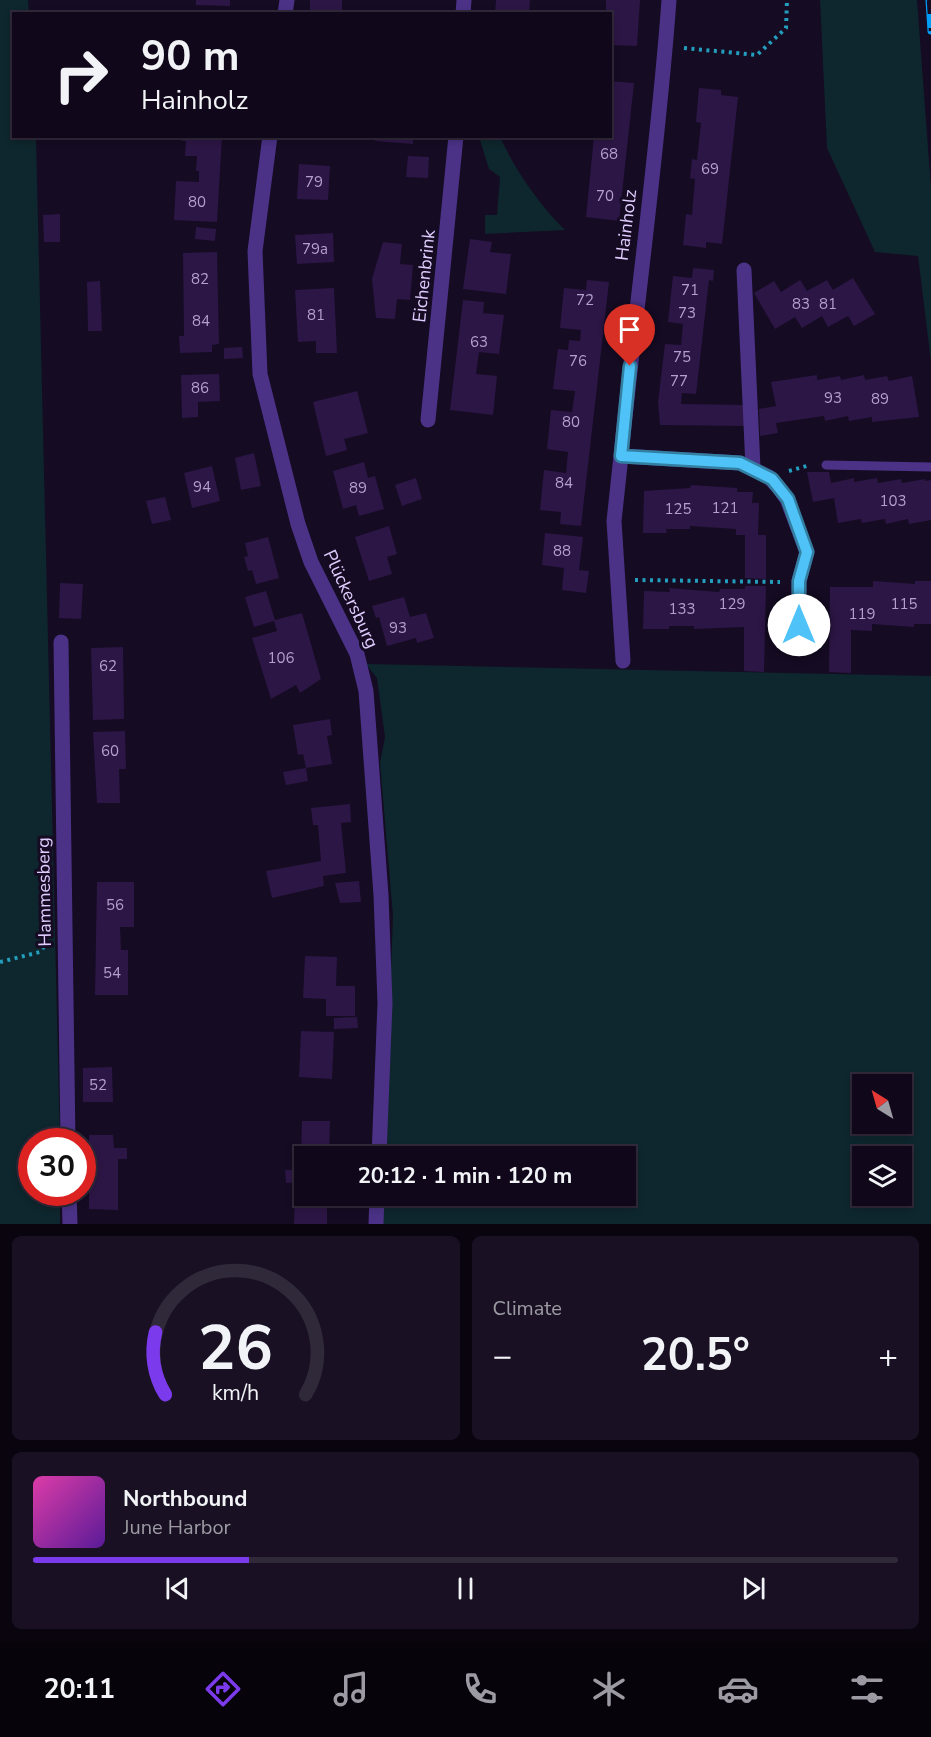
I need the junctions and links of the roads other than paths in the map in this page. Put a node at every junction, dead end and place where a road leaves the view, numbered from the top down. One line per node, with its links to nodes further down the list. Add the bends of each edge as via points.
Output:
1 (669, 0): 6 (street, Hainholz)
2 (270, 138): 14 (street, Plückersburg, via 255,251 260,374 301,533 311,562 357,654 366,692 385,992)
3 (456, 138): 5 (street, Eichenbrink)
4 (744, 270): 9 (street)
5 (428, 420)
6 (621, 456): 9 (street, via 740,463); 12 (street, Hainholz, via 614,521)
7 (826, 465): 8 (lane)
8 (931, 467)
9 (753, 468): 11 (street, via 772,479 788,499 807,552 799,581)
10 (61, 642): 13 (street, Hammesberg)
11 (799, 647)
12 (623, 661)
13 (68, 1128)
14 (379, 1146)
15 (69, 1206): 17 (street)
16 (377, 1206): 18 (street)
17 (70, 1224)
18 (376, 1224)

